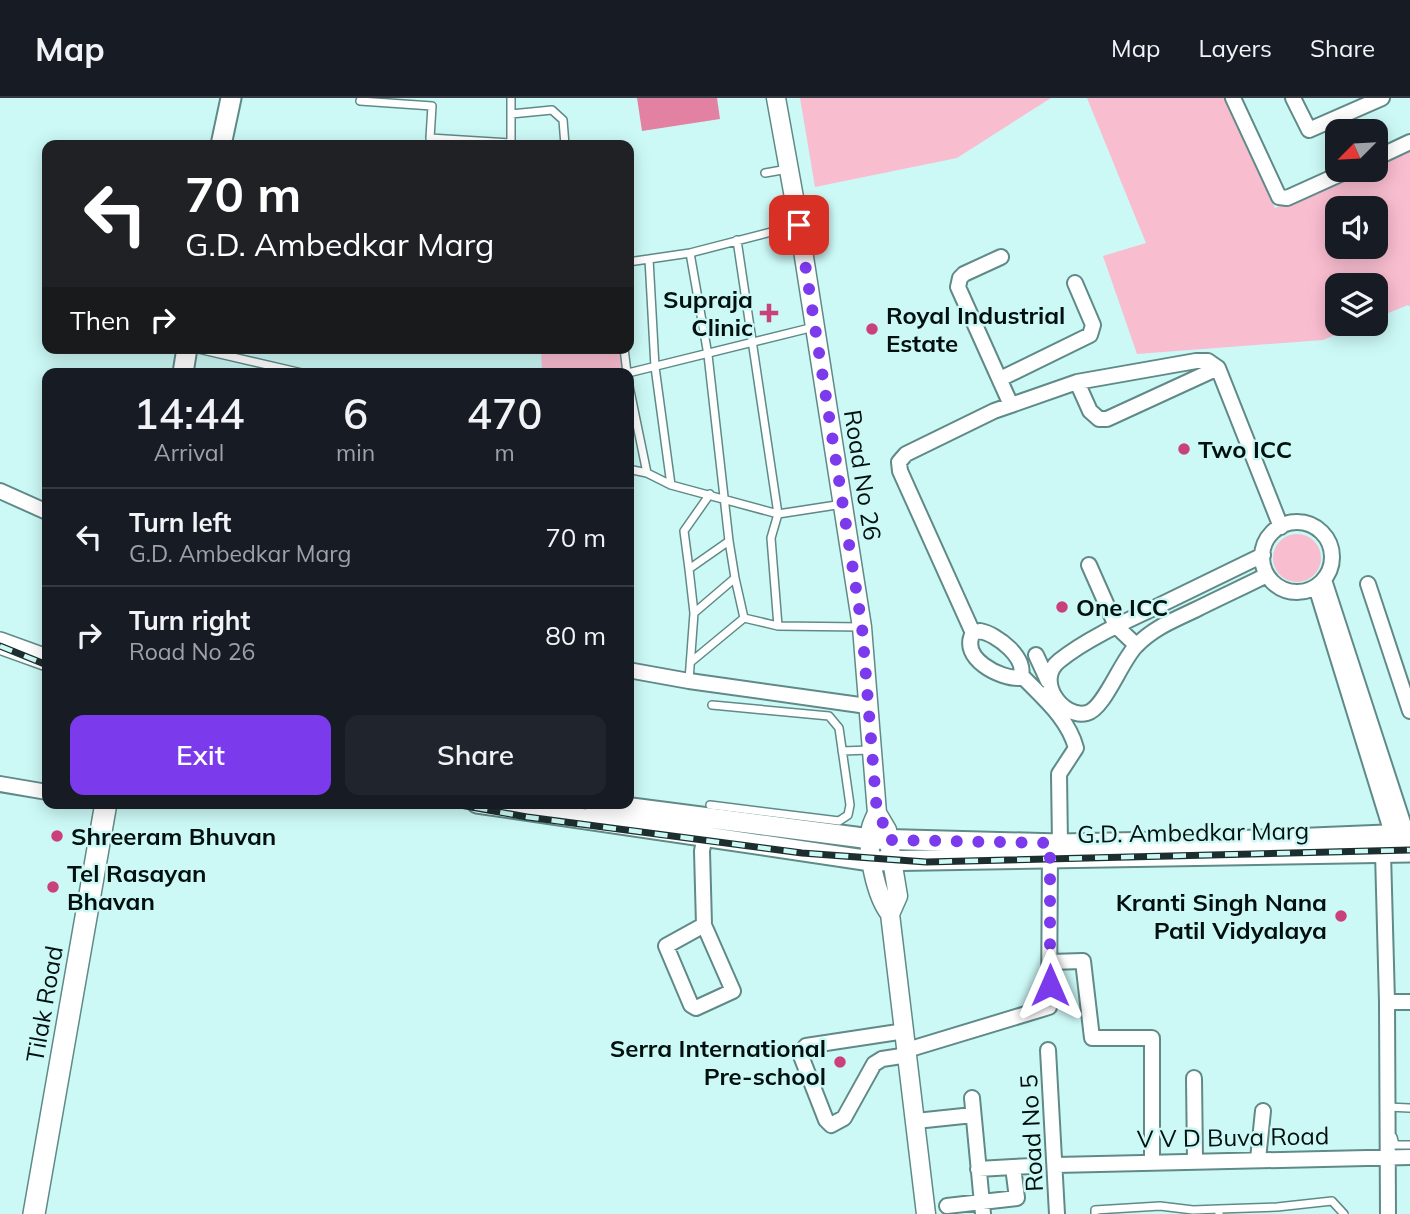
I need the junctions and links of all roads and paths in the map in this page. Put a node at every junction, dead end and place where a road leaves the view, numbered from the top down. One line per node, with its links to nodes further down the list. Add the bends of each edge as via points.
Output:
1 (231, 98): 11 (main road)
2 (361, 98): 12 (lane, via 432,106 430,138)
3 (511, 98): 8 (lane)
4 (776, 98): 17 (street, Road No 26)
5 (1233, 98): 19 (street, via 1279,197 1287,198)
6 (1293, 98): 10 (street, via 1309,130)
7 (1382, 98): 9 (street)
8 (511, 114): 13 (lane); 14 (lane, via 552,110 563,120)
9 (1348, 119)
10 (1325, 127)
11 (222, 140)
12 (457, 140)
13 (511, 140)
14 (565, 140)
15 (1410, 142): 16 (street)
16 (1388, 152)
17 (789, 169): 18 (lane); 20 (street, Road No 26)
18 (765, 173)
19 (1325, 181)
20 (799, 225): 21 (lane); 27 (street, Road No 26)
21 (737, 240): 22 (lane); 28 (lane)
22 (690, 253): 24 (lane); 30 (lane)
23 (1001, 257): 37 (street, via 964,275 958,283)
24 (649, 259): 25 (lane); 32 (lane)
25 (634, 261)
26 (1075, 283): 37 (street, via 1093,325 1090,335)
27 (815, 327): 28 (lane); 47 (street, Road No 26)
28 (752, 343): 30 (lane); 49 (lane)
29 (220, 354): 31 (lane)
30 (708, 355): 32 (lane); 46 (lane)
31 (262, 364): 33 (lane); 34 (lane)
32 (655, 367): 36 (lane); 43 (lane)
33 (264, 368)
34 (280, 368)
35 (1218, 368): 38 (street, via 1195,360); 38 (street, via 1107,419 1090,411); 50 (street)
36 (634, 372)
37 (1000, 379): 39 (street)
38 (1077, 382): 39 (street)
39 (1011, 405): 66 (street, via 906,454 899,462)
40 (634, 410): 42 (lane)
41 (634, 470): 42 (lane)
42 (647, 473): 43 (lane)
43 (671, 485): 45 (lane)
44 (0, 491): 48 (street)
45 (710, 495): 46 (lane); 54 (lane, via 684,531)
46 (723, 498): 49 (lane); 51 (lane)
47 (843, 504): 49 (lane); 65 (street, Road No 26)
48 (42, 510)
49 (778, 514): 63 (lane, via 771,538)
50 (1281, 527): 52 (street, via 1268,538); 57 (street, via 1308,524 1326,537 1331,546 1331,568)
51 (729, 541): 54 (lane); 56 (lane)
52 (1263, 555): 55 (street); 59 (street)
53 (1089, 565): 64 (street)
54 (689, 569): 60 (lane)
55 (1267, 575): 57 (street, via 1283,590 1295,593 1307,592); 61 (street)
56 (735, 578): 60 (lane); 62 (lane)
57 (1320, 583): 93 (street)
58 (1368, 584): 82 (street)
59 (1172, 600): 61 (street); 64 (street)
60 (694, 613): 72 (lane)
61 (1180, 617): 68 (street)
62 (744, 618): 63 (lane); 72 (lane)
63 (778, 626): 65 (lane)
64 (1116, 626): 68 (street); 76 (street, via 1059,661)
65 (862, 627): 80 (street, Road No 26)
66 (973, 633): 75 (street, via 986,632 1007,646); 75 (street, via 970,645 977,660 999,675)
67 (0, 643): 71 (main road)
68 (1136, 645): 76 (street, via 1100,706 1089,713 1076,714 1061,704)
69 (1039, 654): 76 (street)
70 (0, 657): 74 (main road)
71 (42, 658)
72 (692, 661): 77 (lane)
73 (634, 671): 77 (street)
74 (42, 672)
75 (1022, 676): 94 (street, via 1065,721 1076,748 1059,774)
76 (1049, 676)
77 (688, 681): 78 (street)
78 (763, 691): 80 (street); 81 (lane)
79 (712, 705): 81 (lane)
80 (867, 706): 83 (street, Road No 26)
81 (763, 709): 84 (lane, via 830,716 839,728)
82 (1410, 711)
83 (870, 750): 84 (lane); 92 (street, Road No 26, via 877,813 871,830)
84 (842, 751): 90 (lane, via 850,805 845,818)
85 (0, 784): 86 (street)
86 (42, 791)
87 (105, 809): 129 (main road, Tilak Road)
88 (545, 809): 91 (main road, G.D. Ambedkar Marg)
89 (633, 809): 91 (main road, G.D. Ambedkar Marg)
90 (745, 816): 91 (main road, G.D. Ambedkar Marg); 92 (main road, G.D. Ambedkar Marg)
91 (703, 823): 95 (main road, G.D. Ambedkar Marg); 98 (street)
92 (880, 840): 94 (main road, G.D. Ambedkar Marg); 95 (street, Road No 26); 96 (street)
93 (1402, 844): 94 (main road, G.D. Ambedkar Marg); 100 (street)
94 (1053, 848): 96 (main road, G.D. Ambedkar Marg); 99 (street)
95 (871, 861): 96 (main road, G.D. Ambedkar Marg); 97 (street, Road No 26, via 882,904)
96 (891, 862): 97 (street, via 898,896)
97 (890, 914): 102 (street)
98 (704, 925): 98 (street, via 733,991 696,1007 665,949)
99 (1050, 962): 105 (street, via 1049,1007); 120 (street, via 1083,961 1091,1038 1152,1038)
100 (1387, 1002): 101 (street); 110 (street)
101 (1410, 1002)
102 (905, 1031): 103 (street); 105 (street)
103 (877, 1035): 106 (street); 106 (street, via 803,1048 801,1056 828,1123 834,1125 844,1118 874,1064)
104 (1048, 1050): 121 (street, Road No 5)
105 (907, 1053): 106 (street); 114 (street)
106 (882, 1059)
107 (1392, 1076): 110 (lane)
108 (1194, 1078): 119 (street)
109 (972, 1098): 113 (street)
110 (1391, 1107): 111 (lane); 115 (lane, via 1394,1144); 116 (street)
111 (1409, 1108)
112 (1263, 1111): 118 (street)
113 (973, 1115): 114 (street); 124 (street)
114 (916, 1121): 130 (street)
115 (1410, 1145)
116 (1388, 1157): 117 (street, V V D Buva Road); 118 (street, V V D Buva Road); 135 (street)
117 (1410, 1157)
118 (1258, 1159): 119 (street, V V D Buva Road)
119 (1195, 1161): 120 (street, V V D Buva Road)
120 (1152, 1162): 121 (street, V V D Buva Road)
121 (1056, 1165): 132 (street, Road No 5)
122 (1033, 1166): 123 (street)
123 (1013, 1167): 124 (street); 125 (street)
124 (978, 1169): 127 (street)
125 (1017, 1198): 127 (street); 131 (street)
126 (947, 1206): 127 (street)
127 (983, 1208)
128 (1219, 1211): 133 (lane, via 1143,1206 1095,1210); 134 (lane, via 1332,1201)
129 (34, 1214)
130 (926, 1214)
131 (1018, 1214)
132 (1058, 1214)
133 (1096, 1214)
134 (1344, 1214)
135 (1388, 1214)

